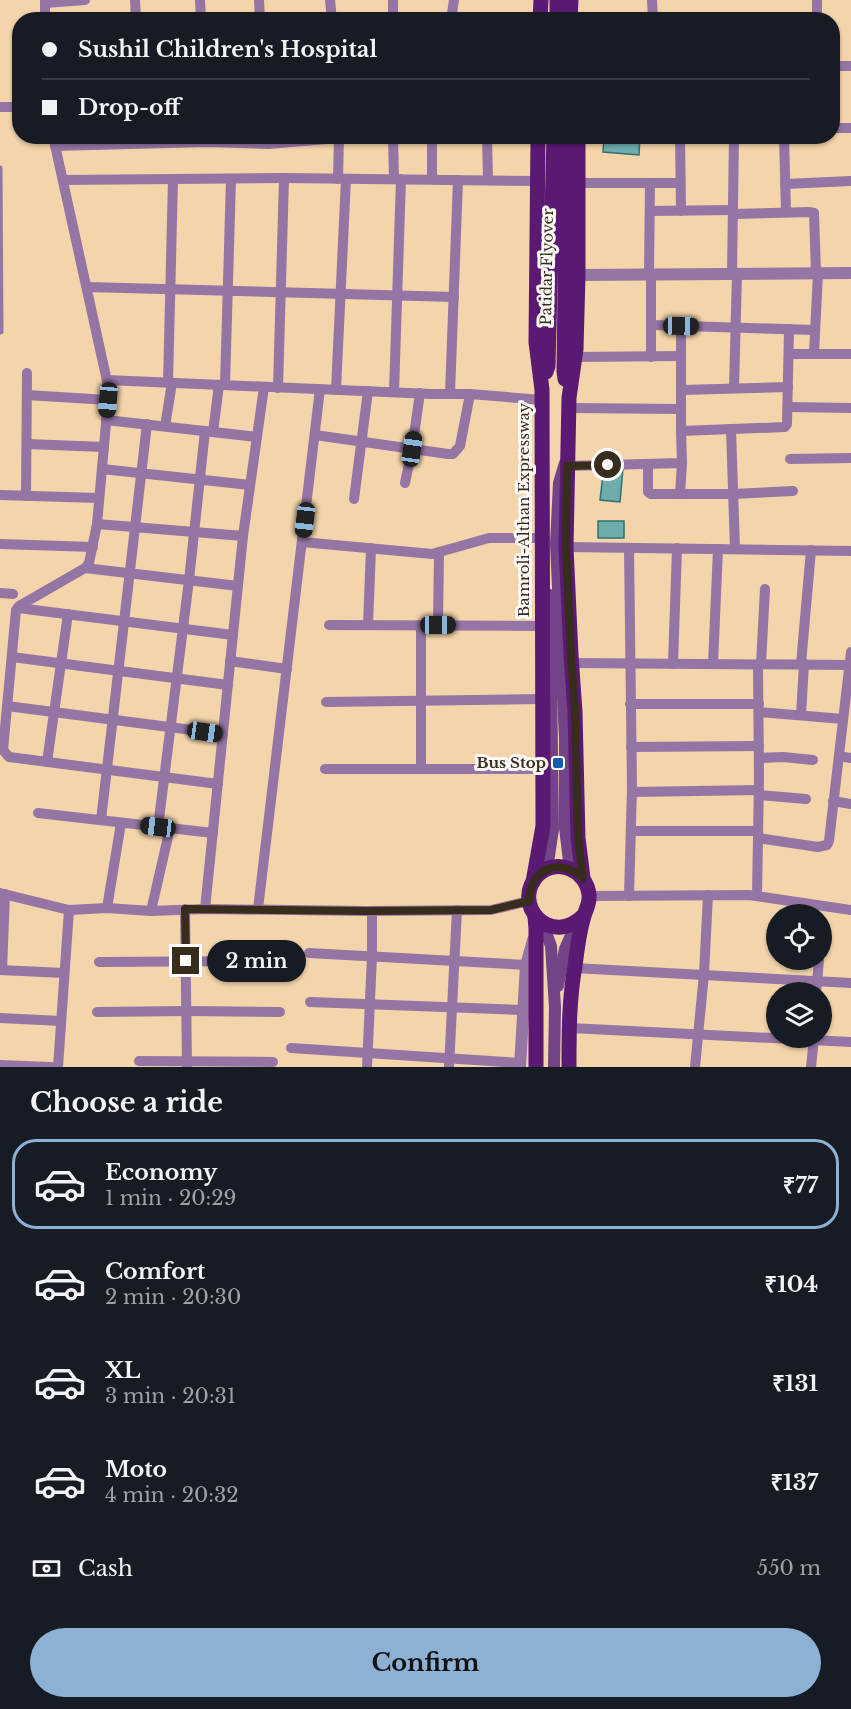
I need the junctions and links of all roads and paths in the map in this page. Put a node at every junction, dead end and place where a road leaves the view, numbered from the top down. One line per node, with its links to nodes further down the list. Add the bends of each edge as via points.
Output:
1 (85, 0): 2 (street)
2 (45, 2)
3 (55, 144): 22 (street)
4 (340, 144): 19 (street)
5 (393, 144): 20 (street)
6 (432, 144): 21 (street)
7 (487, 144): 24 (street)
8 (538, 144): 26 (main road, Bamroli-Althan Expressway)
9 (554, 144): 76 (main road, Patidar Flyover, via 548,366)
10 (567, 144): 78 (main road, Patidar Flyover, via 564,371)
11 (578, 144): 27 (main road)
12 (680, 144): 29 (street)
13 (734, 144): 33 (street)
14 (784, 144): 30 (street)
15 (0, 168): 52 (lane)
16 (284, 178): 18 (street); 19 (street); 43 (street)
17 (173, 179): 18 (street); 22 (street); 41 (street)
18 (231, 179): 42 (street)
19 (342, 179): 20 (street); 44 (street)
20 (397, 179): 21 (street); 45 (street)
21 (432, 179): 23 (street)
22 (63, 180): 40 (street)
23 (458, 180): 24 (street); 46 (street)
24 (488, 180): 26 (street)
25 (851, 180): 30 (street)
26 (537, 181): 76 (main road, Bamroli-Althan Expressway, via 536,342)
27 (578, 183): 28 (street); 39 (main road)
28 (650, 183): 29 (street); 31 (street)
29 (680, 183): 32 (street)
30 (785, 184): 34 (street)
31 (650, 211): 32 (street); 37 (street)
32 (681, 211): 33 (street)
33 (733, 212): 34 (street); 38 (street)
34 (786, 212): 35 (street, via 815,215)
35 (817, 273): 36 (street); 38 (street); 51 (street)
36 (851, 273)
37 (650, 274): 38 (street); 39 (street); 47 (street)
38 (735, 274): 49 (street)
39 (578, 275): 57 (main road)
40 (87, 287): 41 (street); 60 (street)
41 (170, 290): 42 (street); 61 (street)
42 (228, 290): 43 (street); 62 (street)
43 (281, 293): 44 (street); 65 (street)
44 (340, 294): 45 (street); 68 (street)
45 (397, 296): 46 (street); 71 (street)
46 (454, 297): 73 (street)
47 (652, 325): 48 (street); 58 (street)
48 (681, 326): 49 (street); 56 (street)
49 (736, 327): 50 (street); 66 (street)
50 (789, 329): 51 (street); 54 (street)
51 (815, 330): 53 (street)
52 (2, 332)
53 (814, 353): 54 (street); 55 (street)
54 (789, 354): 64 (street)
55 (851, 354)
56 (681, 356): 58 (street); 69 (street)
57 (575, 357): 58 (street); 78 (main road)
58 (651, 357)
59 (27, 373): 75 (street)
60 (107, 380): 61 (street); 77 (street)
61 (170, 383): 62 (street); 84 (street)
62 (222, 385): 63 (street); 86 (street)
63 (264, 387): 65 (street); 89 (street)
64 (788, 387): 66 (street); 79 (street)
65 (278, 388): 67 (street)
66 (734, 388): 69 (street)
67 (320, 389): 68 (street); 88 (street)
68 (336, 390): 70 (street)
69 (681, 390): 81 (street)
70 (368, 391): 71 (street); 90 (street)
71 (394, 392): 72 (street)
72 (420, 393): 73 (street); 93 (street)
73 (450, 394): 74 (street)
74 (470, 394): 76 (street); 93 (street, via 460,446 453,454)
75 (27, 395): 77 (street); 91 (street)
76 (542, 395): 94 (main road, Bamroli-Althan Expressway)
77 (108, 400): 82 (street)
78 (569, 403): 81 (street); 97 (main road)
79 (788, 407): 80 (street); 85 (street, via 785,427)
80 (851, 408)
81 (681, 409): 87 (street)
82 (106, 420): 83 (street); 92 (street)
83 (147, 424): 84 (street); 101 (street)
84 (165, 426): 86 (street)
85 (731, 429): 87 (street); 107 (street)
86 (209, 431): 89 (street); 102 (street)
87 (681, 431): 98 (street)
88 (315, 435): 90 (street); 117 (street)
89 (257, 437): 104 (street)
90 (362, 442): 93 (street); 111 (street)
91 (27, 444): 92 (street); 109 (street)
92 (104, 447): 100 (street)
93 (412, 449): 103 (street)
94 (541, 457): 116 (main road, Bamroli-Althan Expressway); 199 (main road, via 549,478 553,829)
95 (851, 458): 96 (street)
96 (789, 459)
97 (567, 461): 99 (street); 120 (main road); 200 (main road, via 559,483 556,544 565,828)
98 (682, 463): 99 (street); 106 (street)
99 (648, 464): 106 (street, via 648,492)
100 (102, 469): 101 (street); 110 (street)
101 (141, 473): 102 (street); 113 (street)
102 (199, 480): 104 (street); 114 (street)
103 (405, 483)
104 (250, 485): 115 (street)
105 (793, 490): 107 (street)
106 (680, 494): 107 (street)
107 (733, 494): 125 (street)
108 (0, 495): 109 (street)
109 (26, 496): 110 (street)
110 (99, 498): 112 (street)
111 (354, 499)
112 (97, 524): 113 (street); 119 (street)
113 (136, 527): 114 (street); 130 (street)
114 (193, 532): 115 (street); 131 (street)
115 (243, 536): 132 (street)
116 (542, 538): 128 (street, via 489,538); 143 (main road, Bamroli-Althan Expressway)
117 (302, 542): 121 (street); 157 (street)
118 (0, 544): 119 (street)
119 (93, 547): 129 (street)
120 (566, 547): 122 (street); 149 (main road)
121 (371, 548): 128 (street); 140 (street)
122 (629, 548): 123 (street); 151 (street)
123 (677, 548): 124 (street); 152 (street)
124 (717, 549): 125 (street); 153 (street)
125 (735, 549): 126 (street)
126 (811, 550): 127 (street); 155 (street)
127 (851, 550)
128 (439, 552): 142 (street)
129 (85, 568): 130 (street); 136 (street)
130 (130, 573): 131 (street); 138 (street)
131 (189, 580): 132 (street); 144 (street)
132 (238, 586): 145 (street)
133 (765, 589): 154 (street)
134 (0, 593): 135 (street)
135 (13, 594)
136 (18, 608): 137 (street); 147 (street)
137 (68, 614): 138 (street); 150 (street)
138 (125, 621): 144 (street); 158 (street)
139 (329, 625): 140 (street)
140 (368, 625): 141 (street)
141 (421, 625): 142 (street); 162 (street)
142 (438, 625): 143 (street)
143 (542, 626): 161 (main road, Bamroli-Althan Expressway)
144 (183, 628): 145 (street); 159 (street)
145 (233, 635): 148 (street)
146 (851, 652): 156 (street)
147 (12, 657): 150 (street); 165 (street)
148 (230, 661): 157 (street); 160 (street)
149 (571, 663): 151 (street); 200 (main road)
150 (61, 664): 158 (street); 167 (street)
151 (629, 664): 152 (street); 164 (street)
152 (673, 664): 153 (street)
153 (713, 664): 154 (street)
154 (760, 664): 155 (street); 166 (street)
155 (802, 664): 156 (street); 168 (street)
156 (850, 664): 169 (street)
157 (287, 669): 211 (street)
158 (118, 671): 159 (street); 171 (street)
159 (177, 679): 160 (street); 172 (street)
160 (228, 685): 173 (street)
161 (542, 699): 162 (street); 183 (main road, Bamroli-Althan Expressway)
162 (422, 700): 163 (street); 181 (street)
163 (326, 702)
164 (630, 704): 166 (street); 174 (street)
165 (7, 706): 167 (street); 170 (street)
166 (759, 708): 168 (street); 175 (street)
167 (55, 712): 171 (street); 179 (street)
168 (801, 715): 169 (street)
169 (846, 715): 176 (street)
170 (3, 720): 179 (street, via 5,754)
171 (112, 720): 172 (street); 182 (street)
172 (170, 728): 173 (street); 184 (street)
173 (223, 734): 185 (street)
174 (631, 747): 175 (street); 186 (street)
175 (759, 752): 178 (street); 187 (street)
176 (839, 756): 177 (street); 189 (street)
177 (851, 758)
178 (813, 760)
179 (48, 762): 182 (street)
180 (325, 769): 181 (street)
181 (421, 769): 183 (street)
182 (106, 770): 184 (street); 192 (street)
183 (543, 770): 201 (main road, Bamroli-Althan Expressway, via 543,826)
184 (164, 777): 185 (street); 194 (street)
185 (218, 784): 197 (street)
186 (632, 792): 187 (street); 196 (street)
187 (759, 792): 188 (street); 198 (street)
188 (806, 800)
189 (833, 801): 190 (street); 198 (street, via 829,841 823,847)
190 (851, 804)
191 (38, 813): 192 (street)
192 (101, 820): 193 (street)
193 (122, 823): 194 (street); 208 (street)
194 (158, 827): 195 (street)
195 (170, 828): 197 (street); 215 (street)
196 (631, 831): 198 (street); 205 (street)
197 (213, 833): 210 (street)
198 (758, 835): 206 (street)
199 (547, 869): 200 (main road, via 557,867); 201 (main road)
200 (577, 874): 204 (main road)
201 (532, 882): 218 (main road, via 529,891)
202 (2, 893): 212 (street); 228 (street)
203 (708, 895): 205 (street); 206 (street); 231 (street)
204 (590, 896): 205 (street); 219 (main road)
205 (628, 896)
206 (757, 896): 207 (street)
207 (792, 904)
208 (107, 908): 212 (street); 215 (street)
209 (185, 909): 210 (street); 215 (street); 222 (street)
210 (205, 909): 211 (street)
211 (258, 909): 216 (street)
212 (69, 910): 230 (street)
213 (457, 910): 216 (street); 218 (street, via 491,910); 224 (street)
214 (851, 910): 217 (street)
215 (151, 911)
216 (372, 911): 221 (street)
217 (832, 911)
218 (535, 917): 219 (main road, via 560,928); 226 (street); 237 (main road, via 551,946); 261 (main road)
219 (581, 918): 227 (main road); 237 (main road, via 565,949)
220 (309, 953): 221 (street)
221 (372, 956): 224 (street); 235 (street)
222 (186, 961): 223 (street); 225 (street); 239 (street)
223 (255, 961)
224 (454, 961): 226 (street); 236 (street)
225 (99, 962)
226 (526, 965): 238 (street)
227 (574, 968): 231 (street); 244 (main road)
228 (1, 970): 230 (street)
229 (818, 970): 232 (street)
230 (64, 973): 243 (street)
231 (704, 974): 232 (street); 245 (street)
232 (817, 981): 233 (street)
233 (851, 983)
234 (310, 1002): 235 (street)
235 (370, 1004): 236 (street); 251 (street)
236 (451, 1007): 238 (street); 254 (street)
237 (555, 1007): 262 (main road)
238 (522, 1010): 257 (street)
239 (187, 1011): 240 (street); 241 (street); 255 (street)
240 (97, 1012)
241 (280, 1012)
242 (0, 1018): 243 (street)
243 (61, 1021): 259 (street)
244 (570, 1028): 245 (street); 263 (main road)
245 (698, 1035): 246 (street); 264 (street)
246 (766, 1037)
247 (832, 1040): 248 (street)
248 (851, 1042)
249 (291, 1048): 251 (street)
250 (813, 1048): 265 (street)
251 (368, 1053): 254 (street); 260 (street)
252 (139, 1061): 255 (street)
253 (273, 1062): 255 (street)
254 (449, 1063): 257 (street)
255 (187, 1064)
256 (0, 1065): 258 (street)
257 (520, 1065)
258 (51, 1067)
259 (57, 1067)
260 (367, 1067)
261 (536, 1067)
262 (554, 1067)
263 (569, 1067)
264 (695, 1067)
265 (811, 1067)

